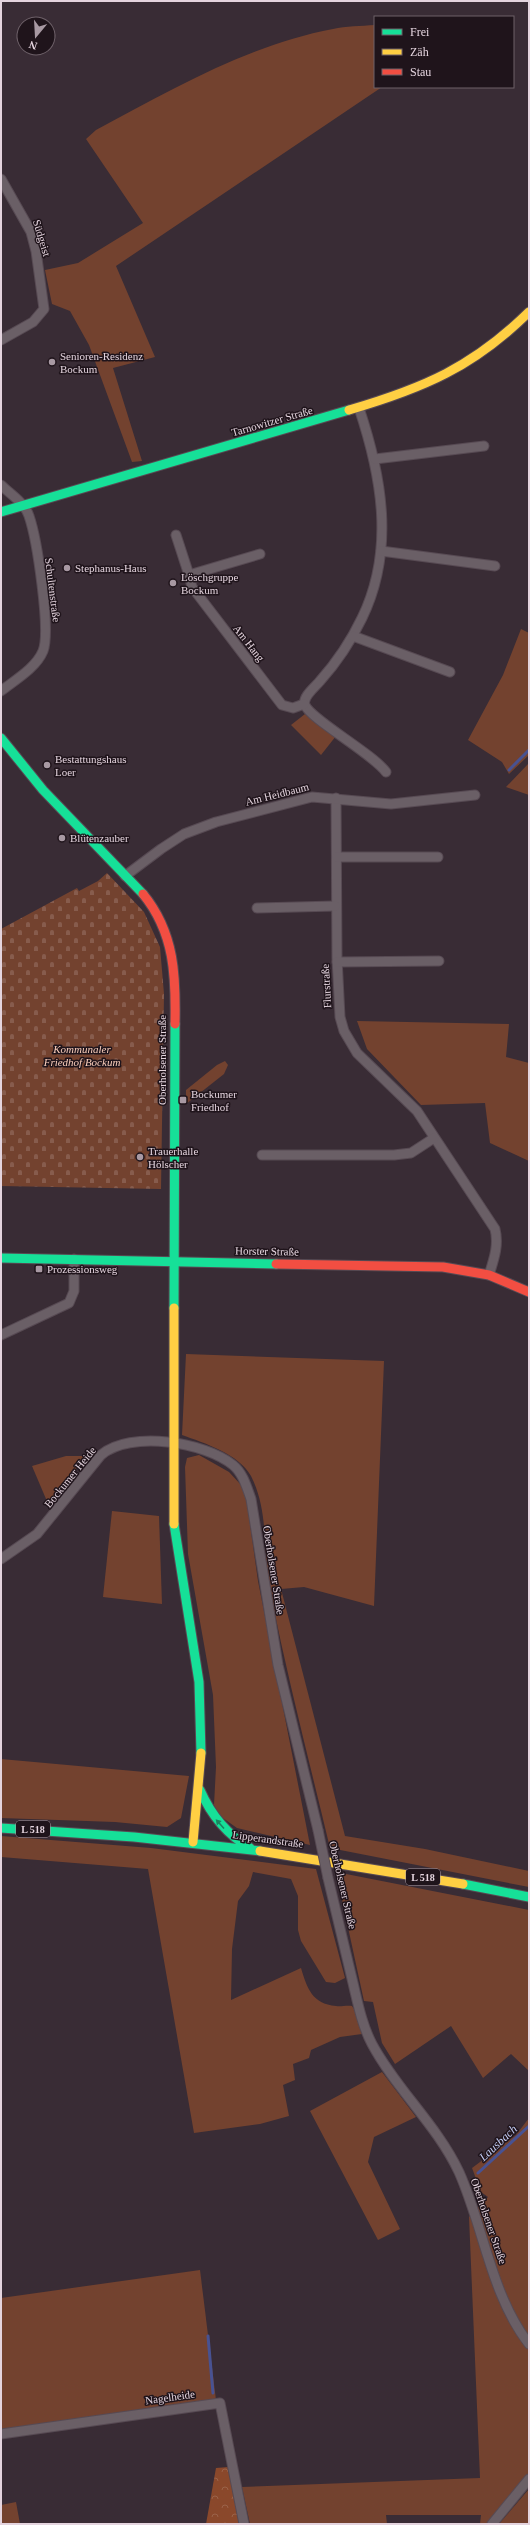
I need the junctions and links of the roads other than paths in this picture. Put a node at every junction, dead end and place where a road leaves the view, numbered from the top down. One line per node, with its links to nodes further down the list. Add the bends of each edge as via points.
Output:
1 (1, 179): 3 (street, Südgeist, via 31,232 44,309 33,322)
2 (529, 312): 4 (main road, Tarnowitzer Straße, via 488,347 445,375 406,393)
3 (1, 340)
4 (359, 408): 6 (street); 8 (main road, Tarnowitzer Straße)
5 (484, 446): 6 (street)
6 (375, 460): 11 (street, via 382,506)
7 (1, 485): 8 (street, Schultenstraße)
8 (23, 506): 9 (main road, Tarnowitzer Straße); 17 (street, Schultenstraße, via 29,515 35,540 46,640 43,652 36,661)
9 (1, 512)
10 (176, 535): 14 (street, Am Hang)
11 (381, 551): 13 (street); 15 (street, via 372,591)
12 (260, 554): 14 (street)
13 (495, 566)
14 (189, 575): 18 (street, Am Hang, via 192,587 199,597 282,705 293,708)
15 (354, 636): 16 (street); 18 (street, via 306,697)
16 (450, 672)
17 (1, 691)
18 (304, 704): 20 (street, via 310,712 379,762)
19 (1, 738): 25 (main road, Oberholsener Straße, via 34,779)
20 (386, 772)
21 (475, 795): 22 (street, Am Heidbaum, via 391,804)
22 (336, 798): 23 (street, Flurstraße); 25 (street, Am Heidbaum, via 312,797 216,822 184,834)
23 (337, 857): 24 (street); 26 (street, Flurstraße)
24 (438, 857)
25 (125, 876): 34 (main road, Oberholsener Straße, via 156,912 168,936 171,952 174,1004)
26 (335, 906): 27 (street); 29 (street, Flurstraße)
27 (257, 908)
28 (439, 960): 29 (street)
29 (337, 962): 30 (street, Flurstraße, via 340,1017 344,1031 357,1053 417,1112)
30 (434, 1138): 31 (street, via 411,1153 394,1155); 35 (street, Flurstraße, via 495,1229 496,1254)
31 (262, 1155)
32 (1, 1258): 33 (main road, Horster Straße)
33 (74, 1259): 34 (main road, Horster Straße); 37 (street, via 74,1291 69,1303)
34 (173, 1260): 35 (main road, Horster Straße, via 443,1266); 38 (main road, Oberholsener Straße)
35 (488, 1275): 36 (main road, Horster Straße)
36 (529, 1292)
37 (1, 1335)
38 (171, 1443): 39 (street, Bockumer Heide, via 123,1444 106,1451 37,1534); 40 (main road, Oberholsener Straße, via 175,1552 201,1707); 45 (street, Oberholsener Straße, bridge, via 202,1447 234,1466 243,1479 251,1500 278,1665 360,2010 371,2043 398,2086 458,2169 470,2197 502,2297 511,2317)
39 (1, 1559)
40 (200, 1788): 42 (main road, Oberholsener Straße); 43 (main road, L 518, one-way to 40, via 238,1842 219,1825)
41 (1, 1828): 42 (main road, Lipperandstraße / L 518, via 65,1830)
42 (193, 1842): 43 (main road, Lipperandstraße / L 518)
43 (250, 1848): 44 (main road, Lipperandstraße / L 518, via 342,1862)
44 (529, 1897)
45 (529, 2344)
46 (1, 2434): 48 (street, Nagelheide, via 220,2404)
47 (529, 2479): 49 (street)
48 (244, 2524)
49 (492, 2524)

